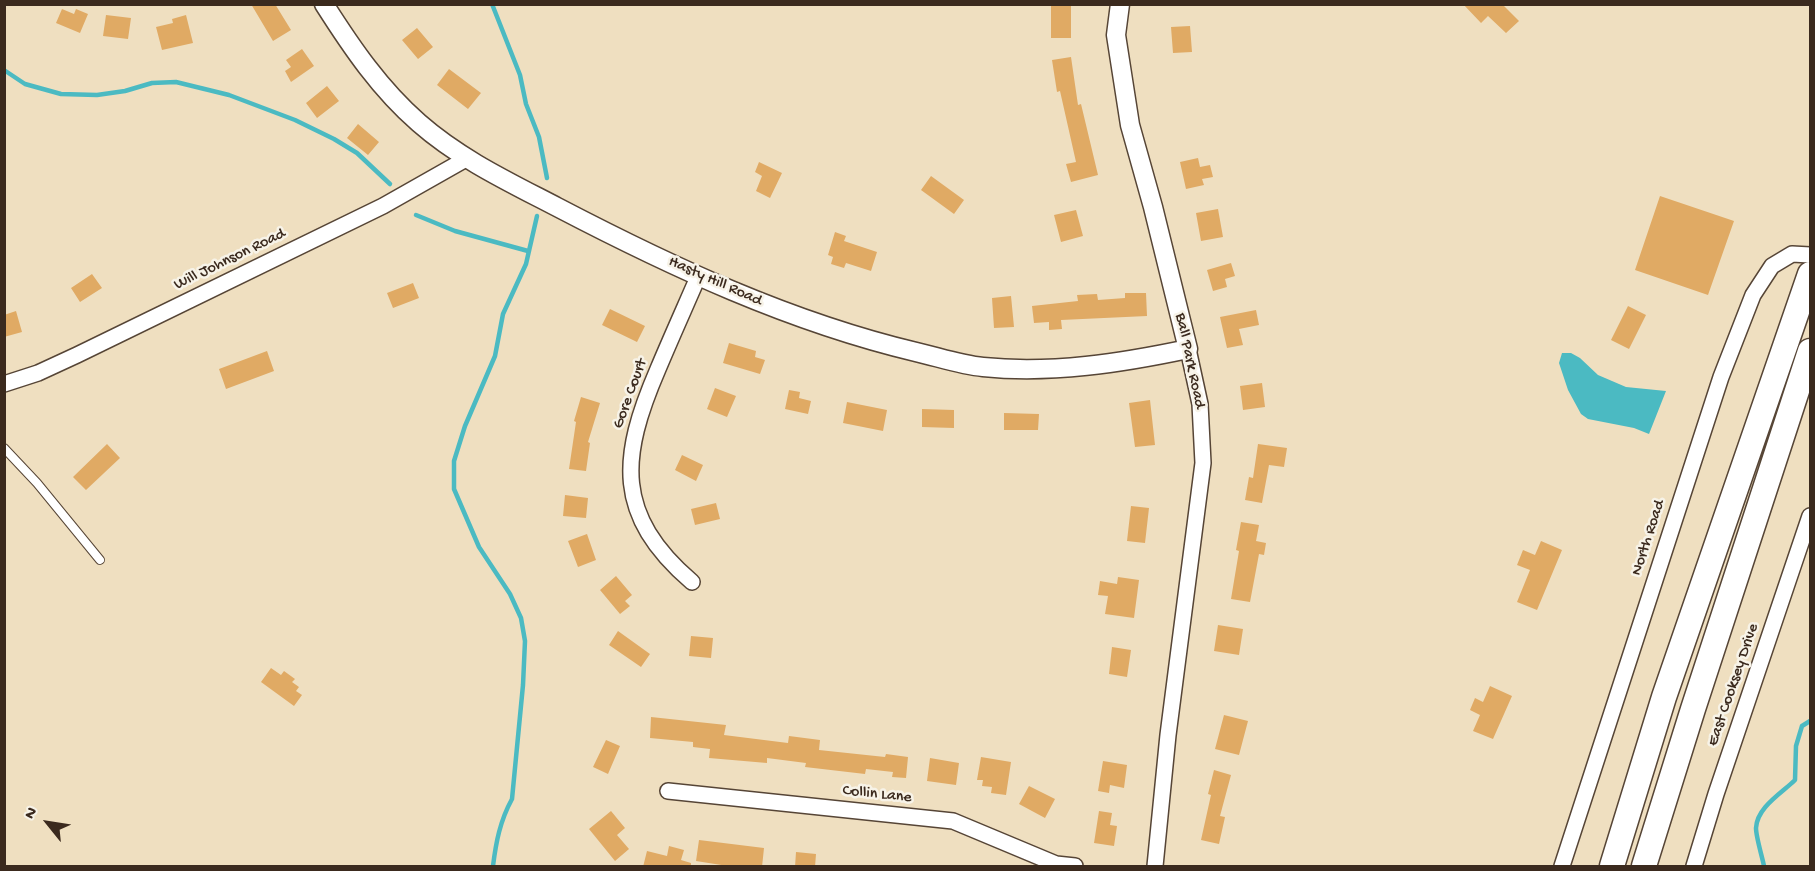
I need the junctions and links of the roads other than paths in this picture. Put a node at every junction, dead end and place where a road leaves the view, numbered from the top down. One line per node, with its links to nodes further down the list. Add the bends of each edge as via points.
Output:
1 (324, 4): 3 (street, Hasty Hill Road, via 381,86 420,124)
2 (1120, 4): 7 (street, Ball Park Road, via 1116,35 1130,125)
3 (466, 159): 6 (street, Hasty Hill Road); 9 (street, Will Johnson Road, via 383,206 77,355)
4 (1810, 255): 17 (street, North Road, via 1792,254 1772,266 1752,295 1721,377)
5 (1810, 274): 18 (highway, via 1664,697)
6 (698, 277): 7 (street, Hasty Hill Road, via 868,341 982,367 1056,368 1126,362); 13 (street, Gore Court, via 648,393 630,454 636,509 652,540)
7 (1188, 349): 16 (street, Ball Park Road, via 1200,404 1203,463)
8 (1810, 351): 19 (highway)
9 (4, 384)
10 (4, 448): 12 (lane)
11 (1810, 516): 20 (street, East Cooksey Drive)
12 (100, 560)
13 (693, 582)
14 (668, 791): 15 (street, Collin Lane, via 953,821 1056,864)
15 (1075, 867)
16 (1155, 867)
17 (1562, 867)
18 (1612, 867)
19 (1644, 867)
20 (1694, 867)

